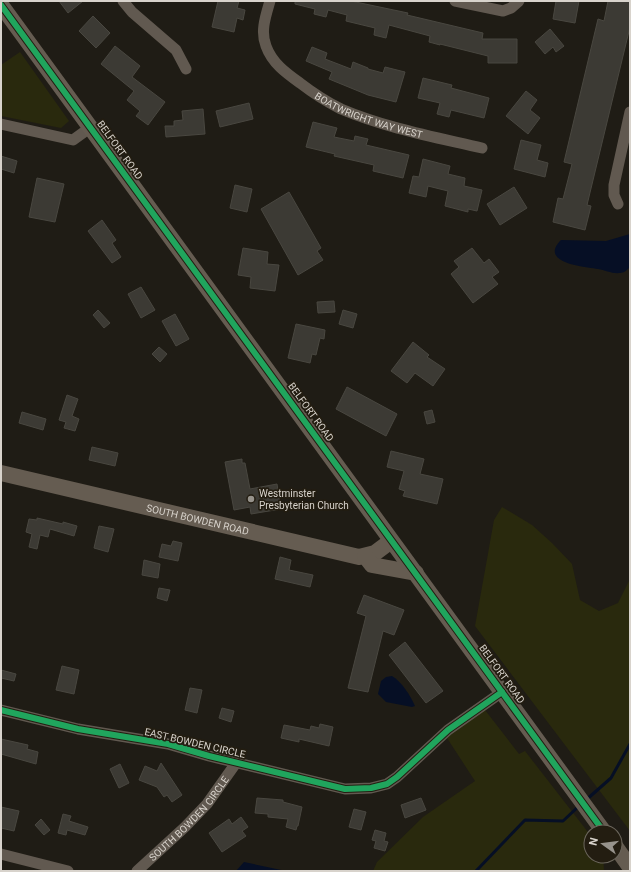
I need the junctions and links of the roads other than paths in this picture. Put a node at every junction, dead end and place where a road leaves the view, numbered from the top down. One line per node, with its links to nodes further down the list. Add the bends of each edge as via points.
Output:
1 (123, 1): 6 (street, via 176,50)
2 (270, 1): 10 (street, BOATWRIGHT WAY WEST, via 263,35 265,45 285,72 317,96 340,108 390,126)
3 (455, 1): 4 (street, via 503,11)
4 (519, 1)
5 (1, 4): 9 (main road, BELFORT ROAD)
6 (186, 69)
7 (630, 112): 11 (street, via 614,185 614,195)
8 (1, 124): 9 (street, via 73,140)
9 (91, 127): 13 (main road, BELFORT ROAD)
10 (482, 148)
11 (618, 204)
12 (1, 473): 14 (main road, SOUTH BOWDEN ROAD, via 359,557)
13 (391, 541): 14 (main road, via 375,553); 15 (main road, BELFORT ROAD)
14 (365, 556): 15 (main road, via 372,565)
15 (416, 573): 16 (main road, BELFORT ROAD)
16 (502, 692): 18 (street, EAST BOWDEN CIRCLE, via 448,730 387,784 360,790 345,789); 19 (main road, BELFORT ROAD)
17 (1, 710): 18 (street, EAST BOWDEN CIRCLE, via 78,729 168,744)
18 (236, 763): 24 (street, SOUTH BOWDEN CIRCLE, via 207,804)
19 (598, 824)
20 (1, 854): 23 (street)
21 (623, 857): 22 (main road)
22 (630, 867)
23 (68, 871)
24 (138, 871)

